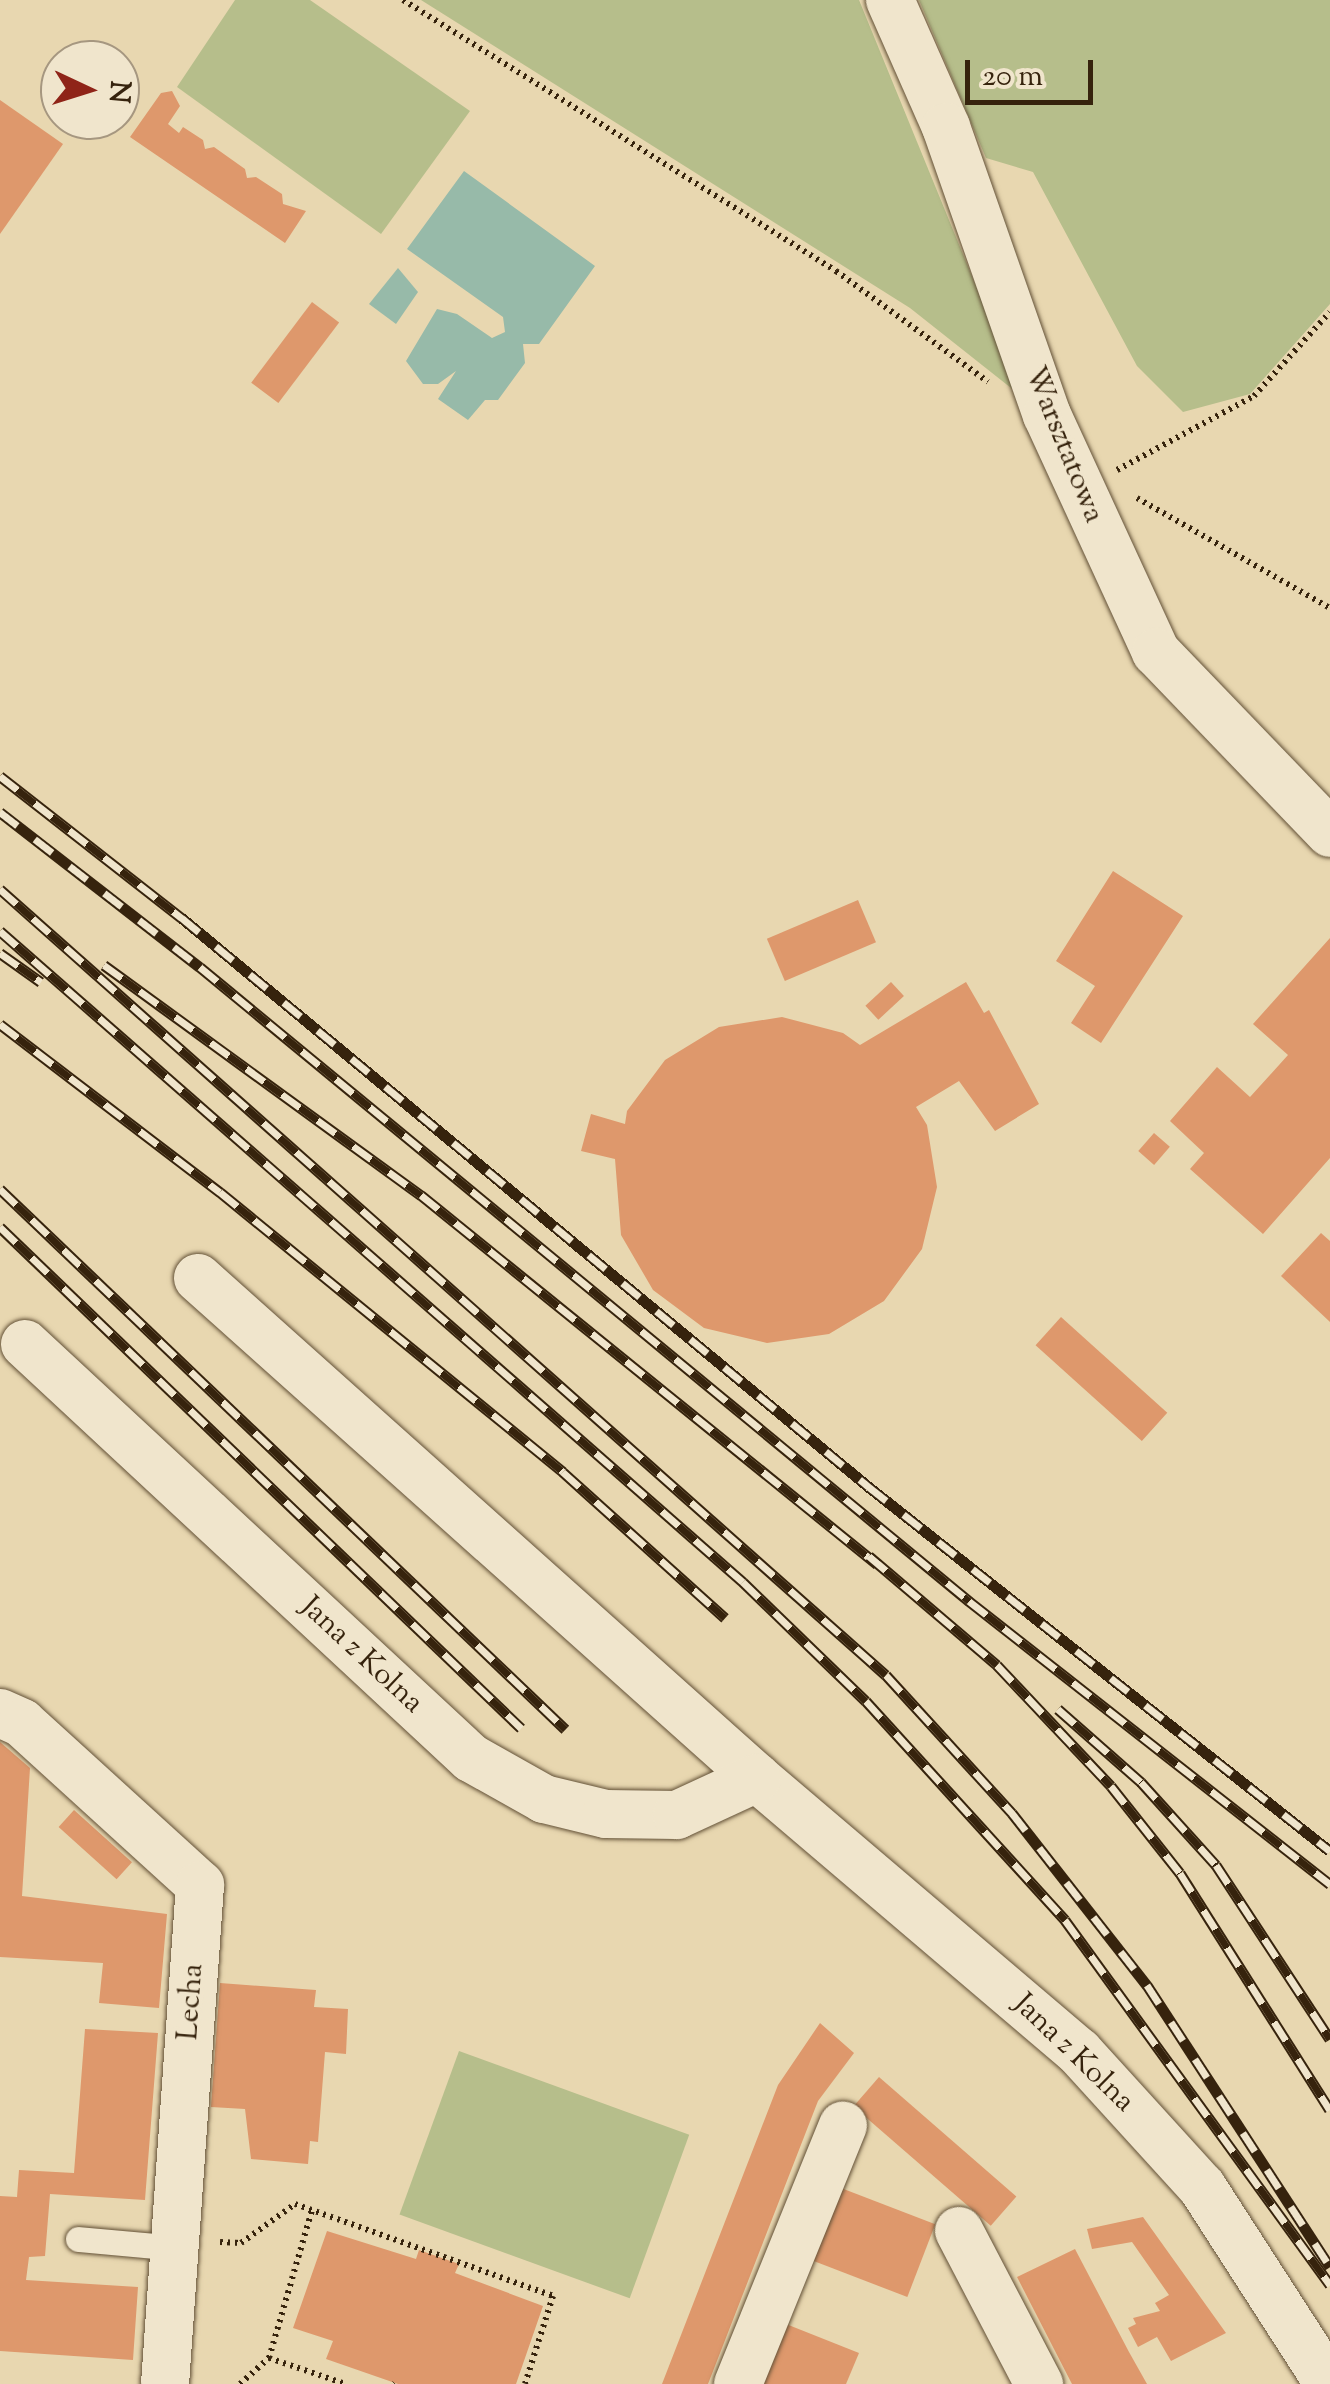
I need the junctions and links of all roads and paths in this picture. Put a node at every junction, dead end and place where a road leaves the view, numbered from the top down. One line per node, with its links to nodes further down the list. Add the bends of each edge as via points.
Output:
1 (403, 0): 4 (path, via 836,271 1022,408)
2 (890, 0): 4 (street, Warsztatowa, via 946,127)
3 (1330, 312): 5 (path, via 1254,396)
4 (1047, 415): 8 (street, Warsztatowa, via 1156,652)
5 (1102, 479)
6 (1118, 488): 7 (path)
7 (1330, 608)
8 (1330, 833)
9 (198, 1278): 12 (street, Jana z Kolna)
10 (26, 1344): 12 (street, Jana z Kolna, via 471,1758 544,1799 606,1814 678,1815)
11 (0, 1713): 17 (street, Lecha, via 22,1723 200,1885)
12 (758, 1778): 25 (street, Jana z Kolna, via 1079,2052 1202,2187)
13 (843, 2125): 23 (street)
14 (312, 2210): 17 (path, via 295,2204 241,2243); 18 (path); 22 (path, via 553,2296)
15 (959, 2231): 24 (street)
16 (78, 2239): 17 (lane)
17 (195, 2245): 19 (street, Lecha)
18 (269, 2358): 20 (path); 21 (path)
19 (165, 2384)
20 (240, 2384)
21 (346, 2384)
22 (525, 2384)
23 (738, 2384)
24 (1039, 2384)
25 (1330, 2384)

